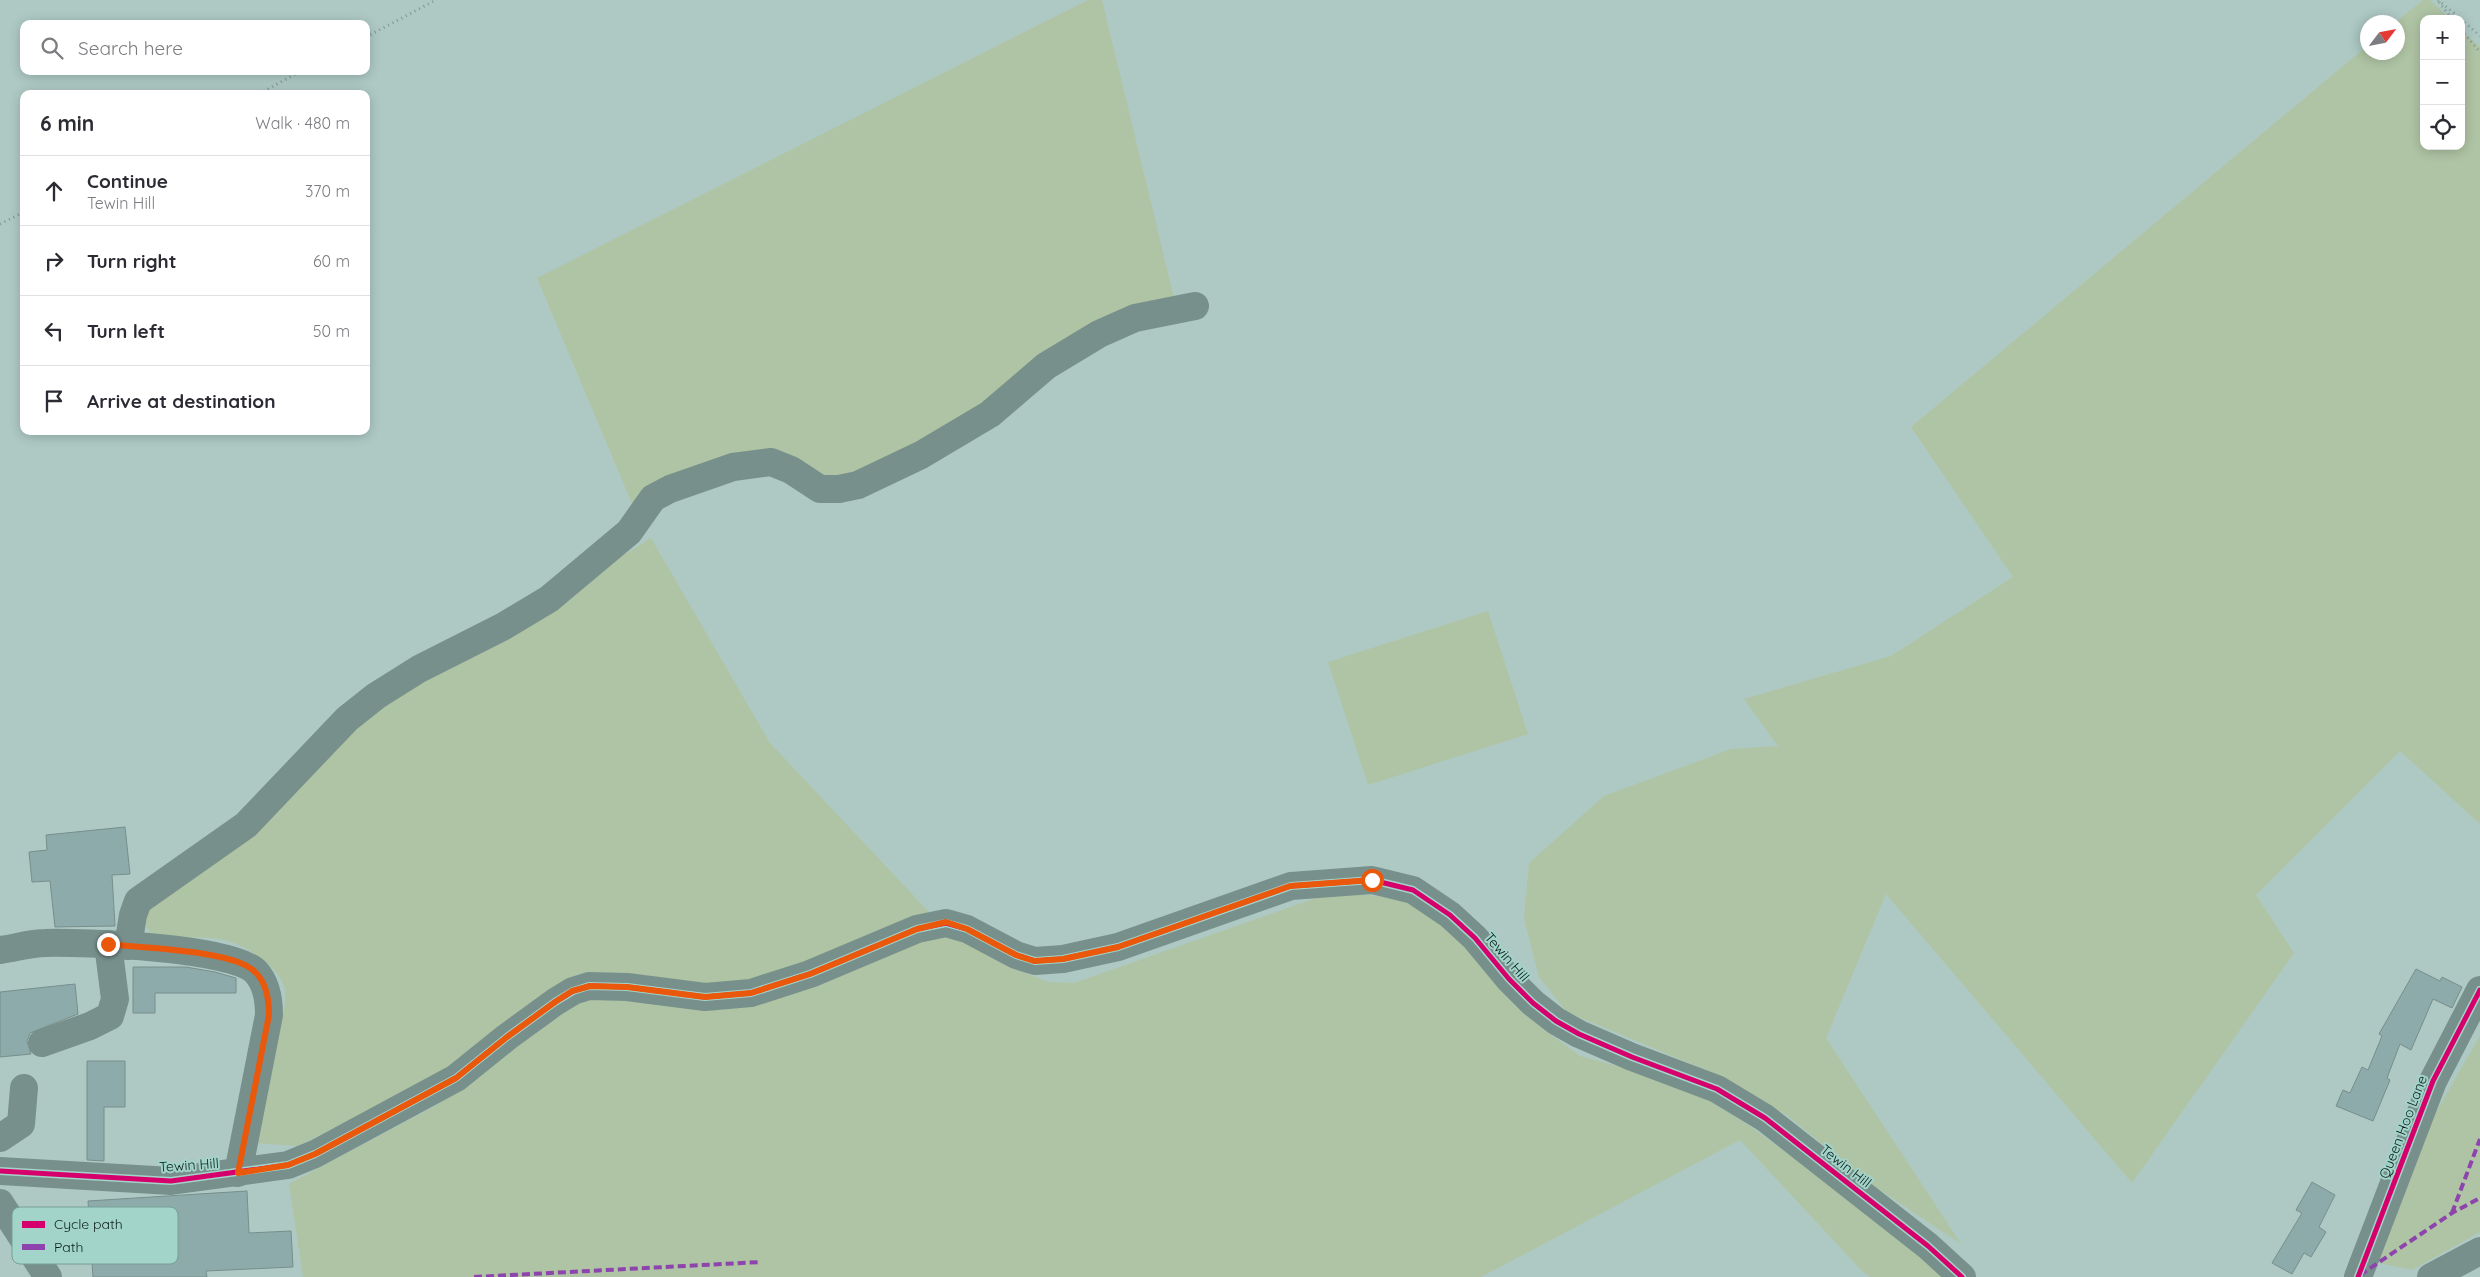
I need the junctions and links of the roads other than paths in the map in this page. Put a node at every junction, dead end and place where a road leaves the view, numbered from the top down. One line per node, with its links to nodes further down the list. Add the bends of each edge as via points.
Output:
1 (1195, 306): 2 (street, via 1134,318 1099,334 1046,366 990,414 921,455 858,486 820,489 791,470 771,462 733,467 653,498 629,532 549,599 419,669 347,719 246,825 138,901)
2 (118, 945): 3 (street, via 43,943); 5 (street, via 115,999 110,1016); 9 (street, via 222,956 246,965 264,984 269,1015)
3 (0, 950)
4 (2480, 990): 16 (street, Queen Hoo Lane, via 2433,1080)
5 (42, 1043)
6 (24, 1088): 7 (street, via 21,1124)
7 (0, 1138)
8 (0, 1171): 9 (street, Tewin Hill, via 171,1180)
9 (238, 1173): 15 (street, Tewin Hill, via 288,1165 315,1154 456,1078 555,1002 572,991 590,986 627,987 705,997 751,993 810,974 917,929 946,922 1034,961 1063,959 1118,947 1290,886 1372,880 1413,890 1450,915 1533,1003 1556,1021 1623,1053 1717,1089 1765,1118 1928,1246)
10 (0, 1204): 11 (street)
11 (12, 1222)
12 (2480, 1252): 17 (street)
13 (39, 1264): 14 (street)
14 (48, 1277)
15 (1962, 1277)
16 (2358, 1277)
17 (2431, 1277)

